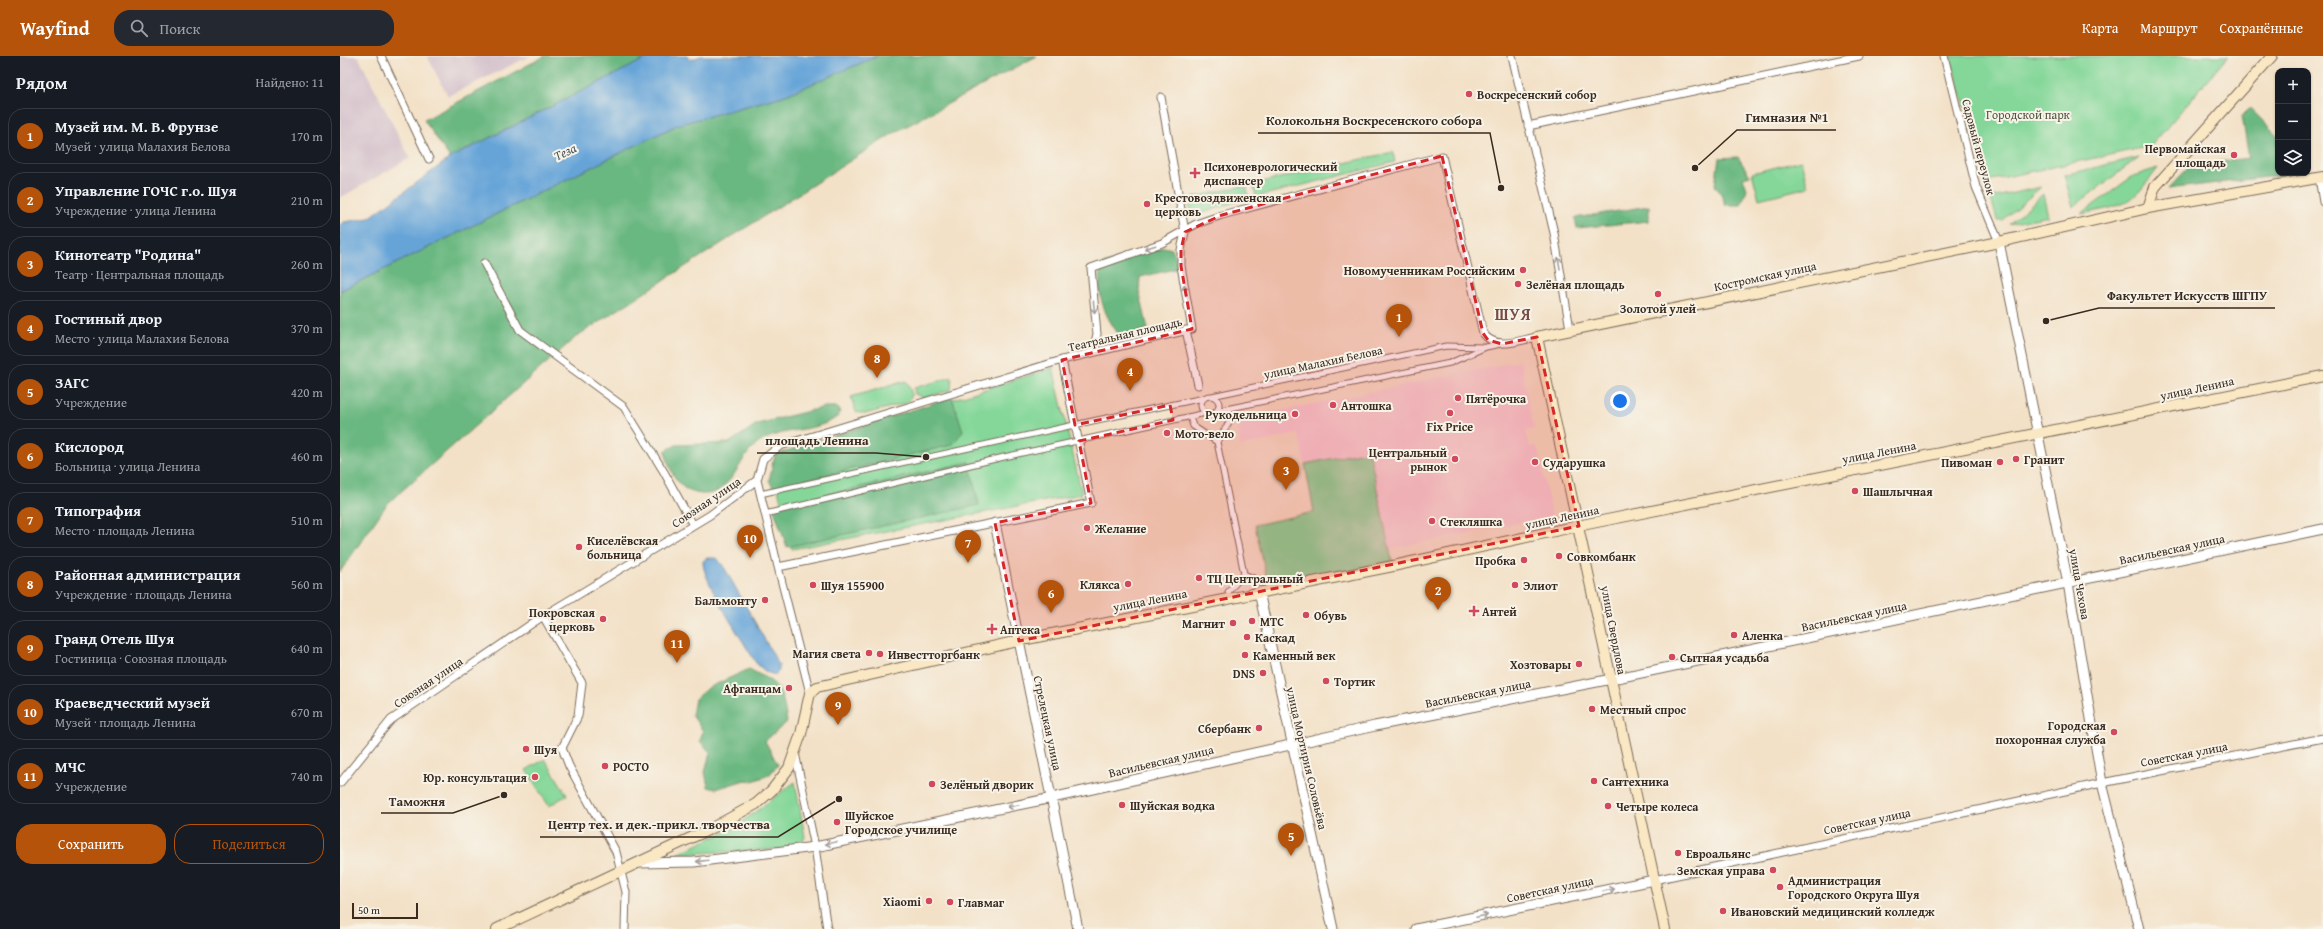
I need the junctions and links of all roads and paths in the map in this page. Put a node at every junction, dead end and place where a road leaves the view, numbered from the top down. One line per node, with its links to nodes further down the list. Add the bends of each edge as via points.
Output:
1 (381, 56): 8 (street)
2 (1512, 56): 7 (street)
3 (1859, 56): 7 (street)
4 (1944, 56): 13 (street, Садовый переулок, via 1976,187)
5 (2272, 56): 11 (main road, via 2155,187)
6 (1161, 97): 12 (street)
7 (1528, 126): 15 (street, one-way to 7, via 1554,233)
8 (429, 159)
9 (2321, 178): 10 (street); 11 (main road)
10 (2323, 202)
11 (2148, 208): 13 (main road)
12 (1185, 232): 16 (street, one-way to 12, via 1181,266); 18 (street, via 1196,224 1222,215 1442,156 1482,333 1488,340); 20 (street, one-way to 20, via 1162,243 1091,268 1097,334)
13 (1999, 242): 15 (main road, Костромская улица); 31 (street, улица Чехова)
14 (484, 263): 38 (street, via 520,330 624,407 664,472)
15 (1570, 329): 17 (main road, Костромская улица)
16 (1189, 330): 20 (street, Театральная площадь); 23 (street)
17 (1537, 337): 18 (street); 39 (main road, улица Свердлова)
18 (1502, 344): 19 (street, улица Малахия Белова)
19 (1486, 347): 24 (street, улица Малахия Белова, via 1446,346); 26 (street, улица Малахия Белова, via 1450,363)
20 (1093, 351): 21 (street, Театральная площадь)
21 (1062, 360): 30 (street); 34 (street, Театральная площадь, via 780,446 764,459)
22 (2323, 376): 31 (main road, улица Ленина)
23 (1198, 385)
24 (1212, 396): 25 (street, улица Малахия Белова); 27 (street, via 1218,403)
25 (1204, 398): 28 (street, via 1201,406); 30 (street, улица Малахия Белова)
26 (1229, 409): 27 (street, улица Малахия Белова); 33 (street, via 1231,419)
27 (1216, 411): 28 (street, улица Малахия Белова)
28 (1206, 413): 29 (street, улица Малахия Белова)
29 (1190, 417): 32 (street, улица Малахия Белова); 33 (street, via 1192,426)
30 (1075, 424): 32 (street); 35 (street, улица Малахия Белова)
31 (2038, 434): 39 (main road, улица Ленина); 43 (street, улица Чехова)
32 (1079, 441): 36 (street, улица Малахия Белова); 37 (street, via 1092,503)
33 (1217, 442): 42 (street)
34 (757, 480): 35 (street); 38 (street, Союзная улица, via 710,515)
35 (760, 494): 36 (street)
36 (765, 514): 41 (street)
37 (995, 523): 41 (street); 48 (street, Стрелецкая улица)
38 (692, 525): 47 (street, Союзная улица)
39 (1579, 526): 46 (main road, улица Ленина); 49 (main road, улица Свердлова)
40 (2323, 529): 43 (street, Васильевская улица)
41 (778, 567): 50 (street)
42 (1244, 574): 44 (street); 45 (street)
43 (2068, 583): 49 (street, Васильевская улица); 55 (street, улица Чехова)
44 (1268, 584)
45 (1228, 592)
46 (1259, 592): 48 (main road, улица Ленина); 52 (street, улица Мортирия Соловьёва)
47 (544, 616): 54 (street, Союзная улица, via 391,720); 59 (street, via 582,683 578,716 562,748 569,766 616,852)
48 (1019, 640): 50 (main road, улица Ленина, via 817,687); 56 (street, Стрелецкая улица)
49 (1610, 679): 52 (street, Васильевская улица); 60 (main road, улица Свердлова)
50 (810, 693): 53 (main road)
51 (2323, 738): 55 (street, Советская улица)
52 (1291, 743): 56 (street, Васильевская улица); 65 (street, улица Мортирия Соловьёва)
53 (796, 753): 57 (street); 58 (main road, via 782,778 756,804 712,828)
54 (340, 783)
55 (2102, 783): 60 (street, Советская улица); 68 (street, улица Чехова)
56 (1052, 798): 57 (street, Васильевская улица, one-way to 57); 64 (street, Стрелецкая улица)
57 (815, 847): 58 (street, Васильевская улица, one-way to 58, via 694,862); 63 (street)
58 (636, 863): 59 (main road)
59 (621, 870): 61 (main road); 62 (street, via 626,892)
60 (1654, 880): 66 (street, Советская улица, one-way to 60); 67 (main road, улица Свердлова)
61 (497, 929)
62 (625, 929)
63 (827, 929)
64 (1078, 929)
65 (1333, 929)
66 (1416, 929)
67 (1665, 929)
68 (2139, 929)

